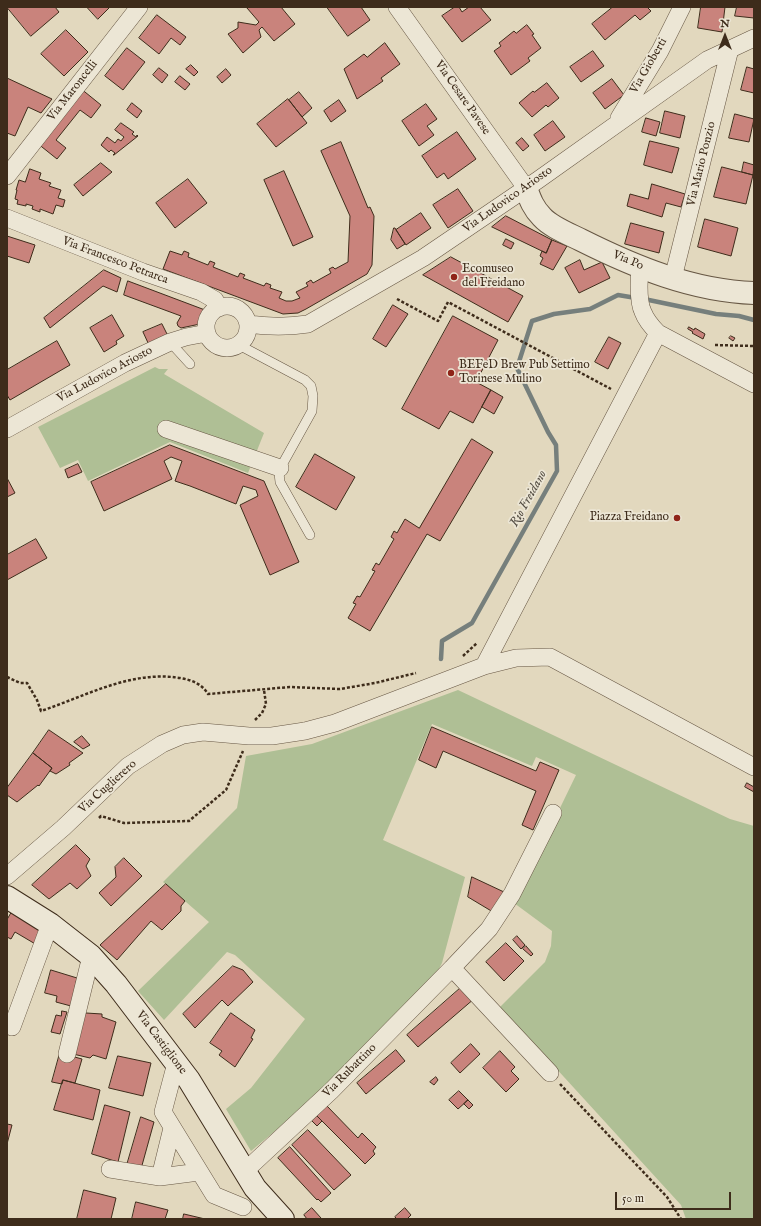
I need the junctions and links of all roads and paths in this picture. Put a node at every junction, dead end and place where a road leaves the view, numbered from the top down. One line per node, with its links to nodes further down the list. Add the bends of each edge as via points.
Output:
1 (139, 7): 7 (street, Via Maroncelli)
2 (397, 7): 8 (street, Via Cesare Pavese)
3 (682, 7): 6 (street, Via Gioberti, via 660,51)
4 (754, 38): 5 (street, Via Ludovico Ariosto)
5 (730, 49): 6 (street, Via Ludovico Ariosto, via 708,60); 11 (street, Via Mario Ponzio)
6 (614, 124): 8 (street, Via Ludovico Ariosto)
7 (7, 176)
8 (526, 188): 10 (main road, Via Po, via 533,207 543,218 561,230); 15 (street, Via Ludovico Ariosto, via 423,258 308,324 268,327)
9 (7, 218): 14 (street, Via Francesco Petrarca, via 201,292 215,300)
10 (640, 267): 11 (main road, Via Po); 17 (street, via 642,311)
11 (674, 278): 12 (main road, Via Po, via 716,289)
12 (754, 293)
13 (397, 299): 24 (path, via 438,321 448,302)
14 (219, 308): 15 (street, via 234,307 246,317); 16 (street, via 208,318)
15 (248, 324): 19 (street, via 245,340)
16 (207, 333): 18 (street, Via Ludovico Ariosto); 19 (street, via 216,345 224,348)
17 (658, 333): 21 (street); 31 (street)
18 (170, 342): 22 (lane); 25 (street, Via Ludovico Ariosto, via 125,363)
19 (239, 345): 27 (lane, via 305,380 311,386 312,411)
20 (754, 346): 21 (path, via 704,344)
21 (685, 348): 23 (street)
22 (190, 364)
23 (754, 384)
24 (615, 391)
25 (7, 429)
26 (166, 429): 27 (street)
27 (280, 468): 28 (lane, via 280,482)
28 (310, 535)
29 (480, 640): 30 (path)
30 (460, 658)
31 (484, 666): 35 (street, Via Cuglierero, via 335,723 306,731); 36 (street, Via Cuglierero, via 516,658 550,656)
32 (417, 673): 34 (path, via 340,689 290,687)
33 (7, 677): 34 (path, via 20,683 27,683 41,711 97,690 152,676 190,680 199,684 208,694)
34 (264, 690): 35 (path, via 266,704 253,723)
35 (249, 736): 38 (path, via 226,790 189,821 124,823 101,816); 39 (street, Via Cuglierero, via 203,732 183,735 162,744 128,766 63,828)
36 (754, 767)
37 (553, 813): 43 (street, Via Rubattino, via 512,894 489,929)
38 (95, 821)
39 (7, 876)
40 (7, 897): 41 (main road, Via Castiglione)
41 (50, 924): 42 (main road, Via Castiglione); 44 (street)
42 (91, 956): 45 (street); 46 (main road, Via Castiglione, via 116,984)
43 (452, 968): 47 (street); 52 (street, Via Rubattino, via 331,1091)
44 (12, 1026)
45 (67, 1054)
46 (176, 1064): 48 (street, via 163,1112); 52 (main road, Via Castiglione, via 189,1080)
47 (550, 1073): 55 (path, via 667,1196)
48 (172, 1128): 50 (street); 51 (street)
49 (110, 1169): 51 (street)
50 (199, 1172): 51 (street); 53 (street, via 214,1195)
51 (160, 1177)
52 (250, 1180): 53 (street, Via Rubattino); 54 (main road, Via Castiglione)
53 (242, 1213)
54 (283, 1219)
55 (681, 1219)

